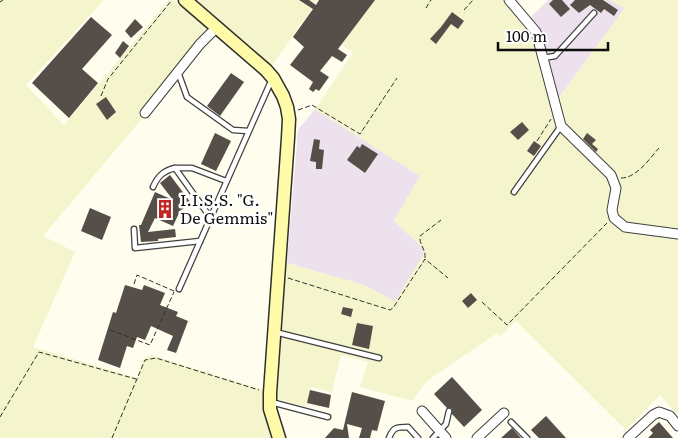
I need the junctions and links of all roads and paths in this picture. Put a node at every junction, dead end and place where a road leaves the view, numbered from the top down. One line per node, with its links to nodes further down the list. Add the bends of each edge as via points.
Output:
1 (3, 0): 7 (path)
2 (172, 0): 16 (path, via 108,79)
3 (185, 0): 11 (main road)
4 (431, 0): 8 (path)
5 (472, 0): 9 (path)
6 (509, 0): 12 (street, via 536,32)
7 (0, 2)
8 (426, 8)
9 (464, 10)
10 (594, 13): 12 (lane, via 555,56)
11 (217, 27): 13 (street); 14 (main road)
12 (543, 58): 17 (street)
13 (178, 72): 18 (street); 21 (lane, via 187,97 233,130)
14 (272, 78): 19 (main road, via 283,96); 21 (lane)
15 (397, 78): 19 (path, via 360,134 312,105)
16 (101, 96)
17 (557, 110): 20 (street); 22 (path)
18 (145, 113)
19 (288, 113): 36 (main road)
20 (561, 126): 25 (street); 28 (lane)
21 (248, 131): 26 (lane)
22 (537, 141)
23 (659, 148): 25 (path, via 638,171 626,178)
24 (175, 168): 26 (lane, via 192,168); 27 (lane, via 166,170); 29 (lane)
25 (611, 175): 30 (street, via 616,188 612,210)
26 (226, 181): 29 (lane)
27 (153, 187)
28 (514, 192)
29 (210, 217): 34 (lane)
30 (614, 218): 33 (street, via 625,227); 40 (path, via 507,325)
31 (441, 220): 35 (path, via 420,236)
32 (134, 229): 34 (lane, via 135,248)
33 (678, 234)
34 (200, 241): 39 (lane)
35 (425, 259): 36 (path, via 390,310); 37 (path)
36 (278, 275): 42 (main road)
37 (448, 278)
38 (134, 284): 39 (path, via 137,275)
39 (177, 290): 41 (path, via 150,345)
40 (482, 302)
41 (110, 330)
42 (274, 332): 43 (lane); 45 (main road)
43 (379, 358)
44 (137, 379): 45 (path, via 145,360 156,358); 49 (path, via 39,352); 54 (path)
45 (270, 397): 50 (lane); 55 (main road)
46 (422, 411): 53 (street)
47 (449, 411): 53 (lane, via 446,424)
48 (504, 413): 60 (street)
49 (0, 417)
50 (328, 417)
51 (511, 422): 61 (lane)
52 (678, 426): 62 (street, via 670,416 659,412)
53 (440, 430): 58 (lane); 59 (street)
54 (112, 438)
55 (279, 438)
56 (389, 438): 57 (lane, via 396,427 408,428)
57 (418, 438)
58 (433, 438)
59 (446, 438)
60 (477, 438)
61 (527, 438)
62 (628, 438)

